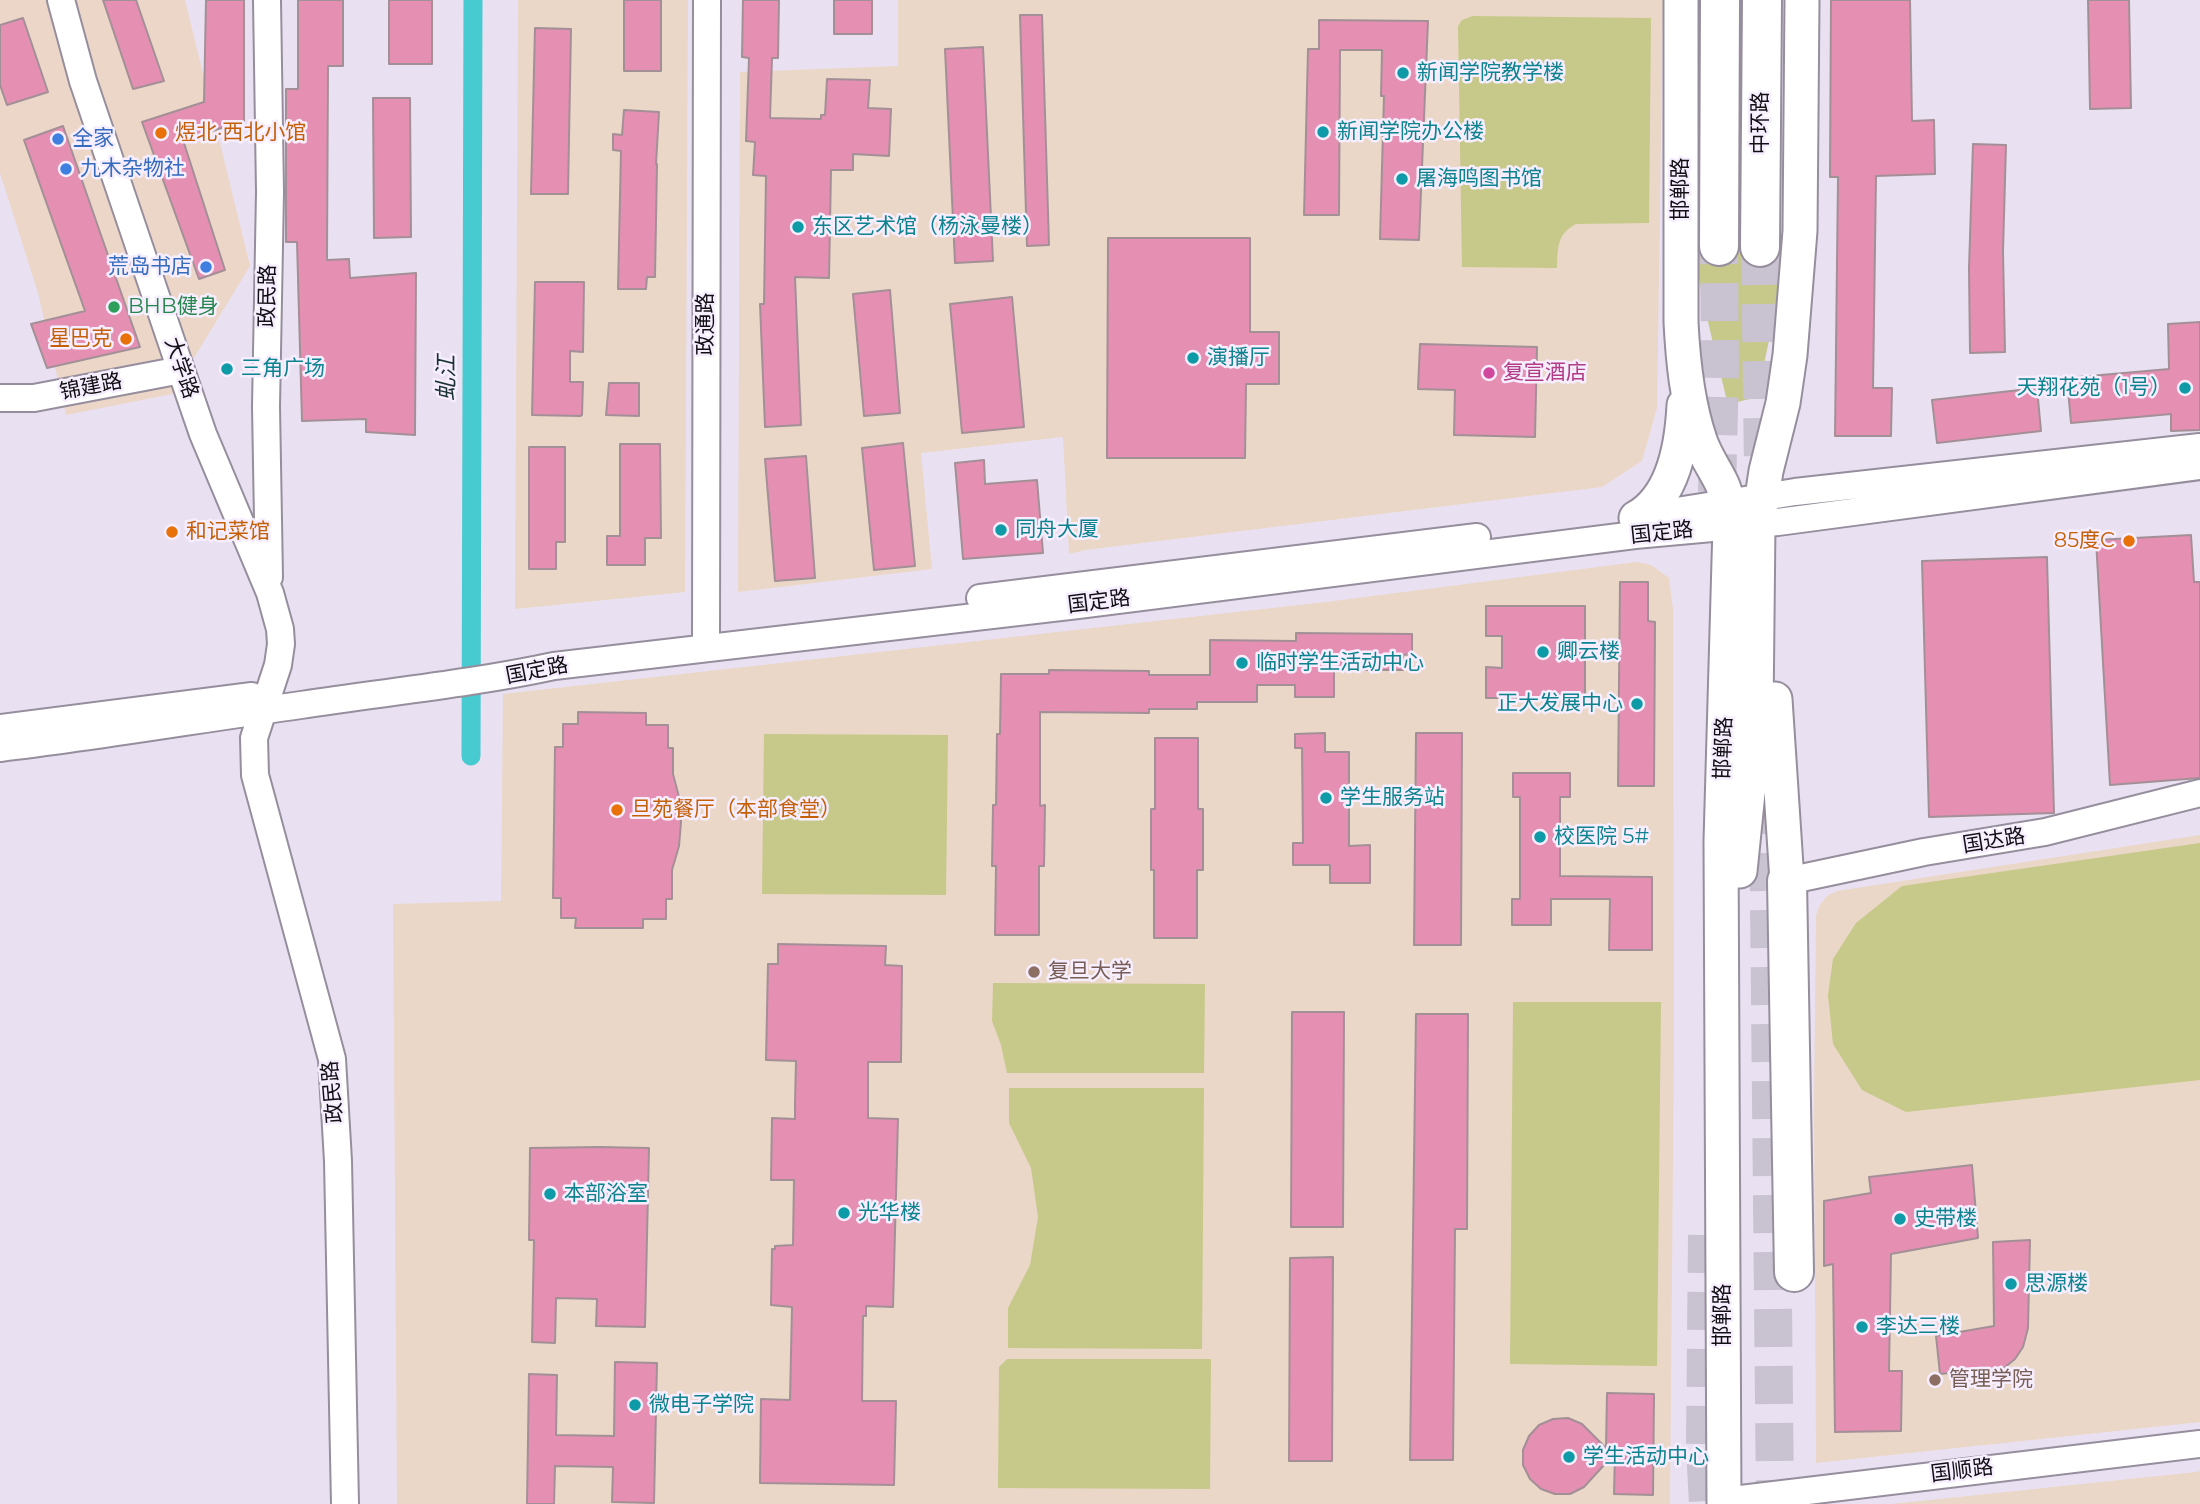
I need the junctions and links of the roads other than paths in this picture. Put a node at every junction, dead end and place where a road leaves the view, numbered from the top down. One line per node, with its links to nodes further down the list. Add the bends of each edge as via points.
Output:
1 (61, 0): 11 (street, 大学路, via 83,81)
2 (267, 0): 17 (street, 政民路)
3 (707, 0): 18 (street, 政通路)
4 (1681, 0): 10 (main road, 邯郸路)
5 (1720, 0): 8 (highway, 中环路)
6 (1762, 0): 9 (highway, 中环路)
7 (1802, 0): 15 (main road, 邯郸路, via 1800,231 1783,403)
8 (1719, 246)
9 (1760, 247)
10 (1684, 364): 15 (main road, 邯郸路, via 1700,439 1722,484); 16 (main road, via 1684,408 1675,463 1654,505)
11 (181, 370): 12 (street, 锦建路, via 34,398); 17 (street, 大学路)
12 (0, 398)
13 (2200, 447): 15 (street, 国定路)
14 (2200, 466): 15 (street, 国定路)
15 (1756, 511): 16 (street, 国定路); 18 (street, 国定路, via 1635,535 1374,569); 23 (main road, 邯郸路); 26 (main road, 邯郸路, via 1756,714 1739,896)
16 (1636, 518): 18 (street, 国定路, via 1175,573)
17 (270, 593): 19 (street, 大学路, via 281,644)
18 (705, 641): 19 (street, 国定路, via 548,650 493,670)
19 (266, 702): 20 (street, 国定路); 21 (street, 国定路, via 116,734); 27 (street, 政民路, via 254,738 255,775 332,1059)
20 (0, 728)
21 (0, 748)
22 (2200, 793): 23 (street, 国达路, via 2045,832)
23 (1787, 881): 24 (highway)
24 (1794, 1272)
25 (2200, 1444): 26 (street, 国顺路, via 1800,1490)
26 (1734, 1502)
27 (345, 1504)

